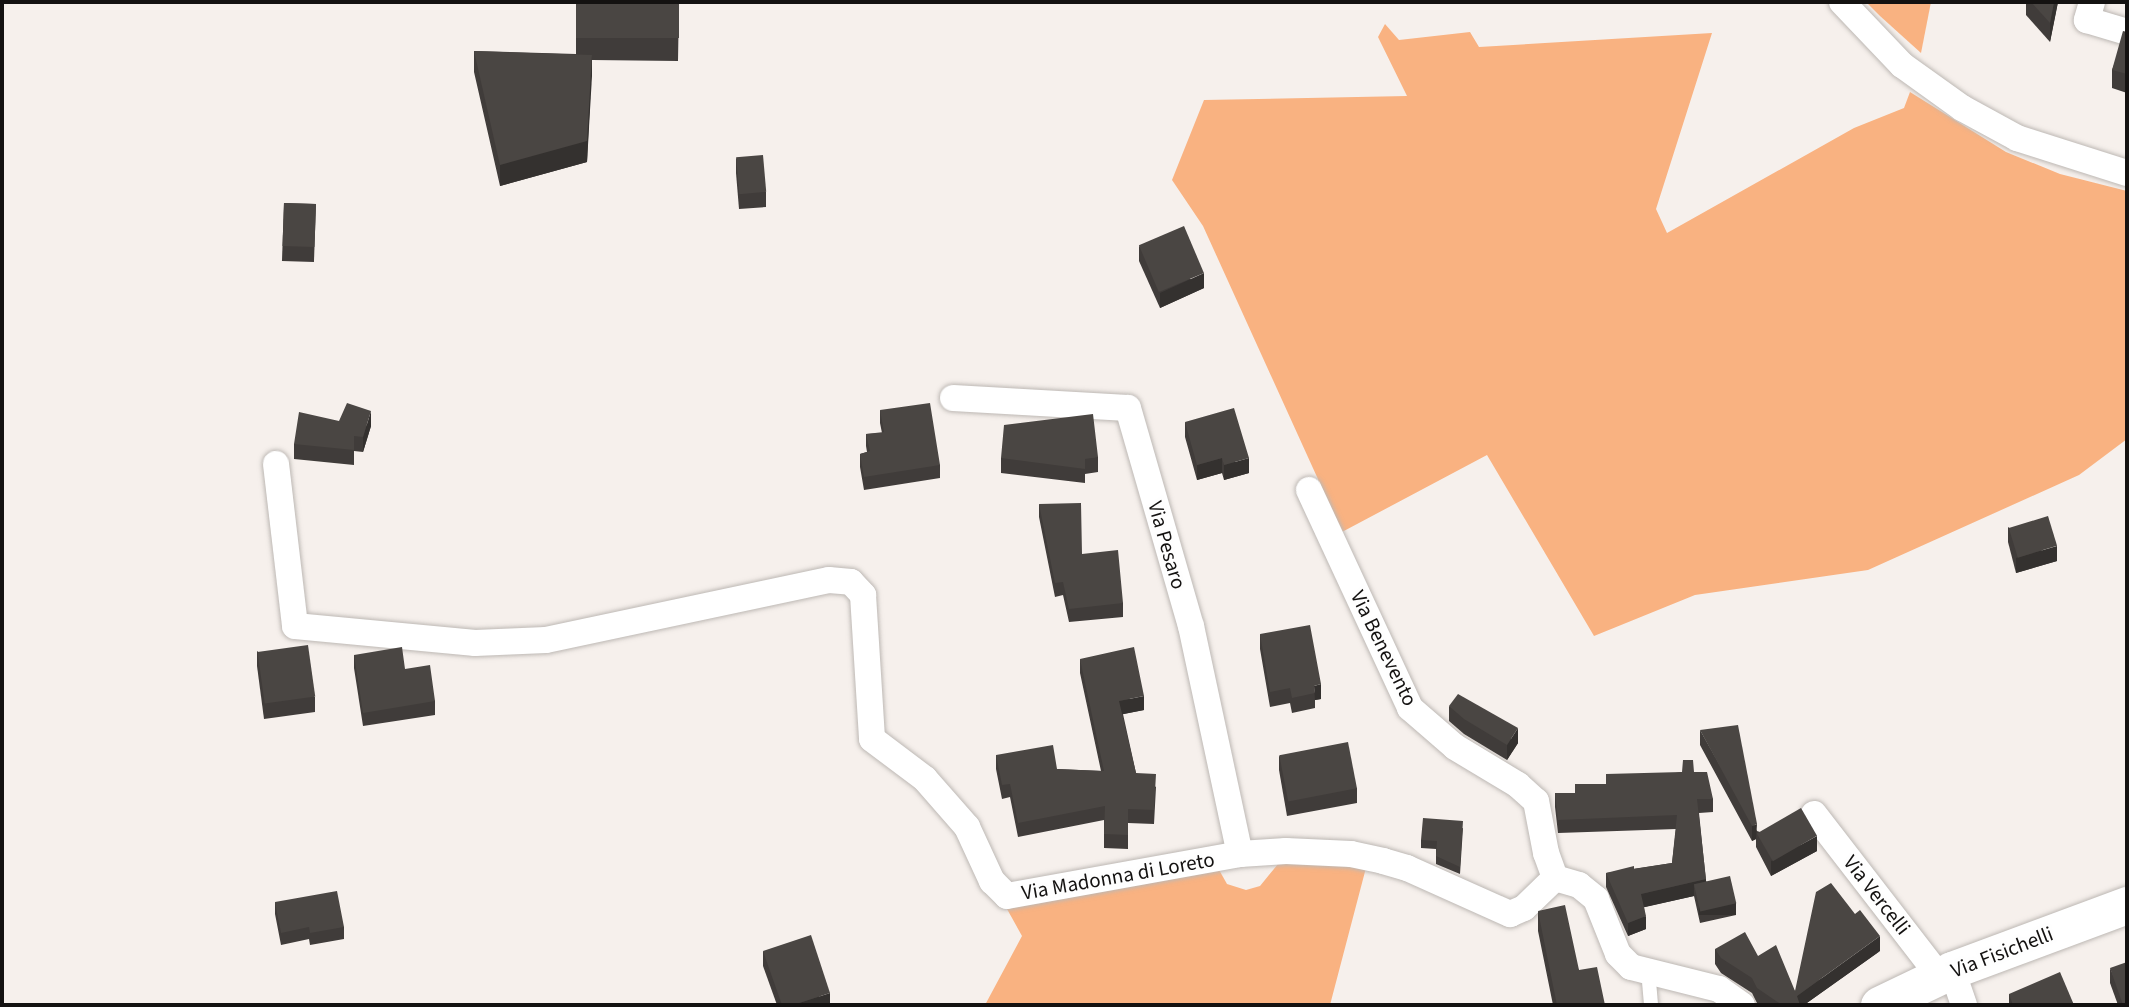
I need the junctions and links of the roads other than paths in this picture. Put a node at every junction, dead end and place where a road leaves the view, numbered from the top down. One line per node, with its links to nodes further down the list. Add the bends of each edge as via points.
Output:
1 (1842, 2): 4 (street, via 1902,65 1962,108 2017,138)
2 (2092, 2): 3 (street, via 2087,20)
3 (2127, 32)
4 (2127, 173)
5 (953, 398): 9 (street, Via Pesaro, via 1128,408 1191,626)
6 (276, 464): 9 (street, Via Madonna di Loreto, via 295,626 452,642 546,639 828,580 851,582 863,595 872,739 925,779 967,827 992,881 1007,896)
7 (1309, 491): 10 (street, Via Benevento, via 1410,709 1455,747 1536,801)
8 (1814, 814): 13 (street, Via Vercelli)
9 (1240, 854): 10 (street, Via Madonna di Loreto, via 1286,851 1383,861 1510,914 1524,908)
10 (1555, 877): 12 (street, via 1579,885 1596,899 1618,954 1631,967)
11 (2127, 905): 13 (main road, Via Fisichelli)
12 (1648, 970): 14 (lane); 15 (street, via 1719,989)
13 (1945, 973): 16 (main road, Via Fisichelli); 17 (street, Via Vercelli)
14 (1651, 1005)
15 (1742, 1005)
16 (1879, 1005)
17 (1965, 1005)

